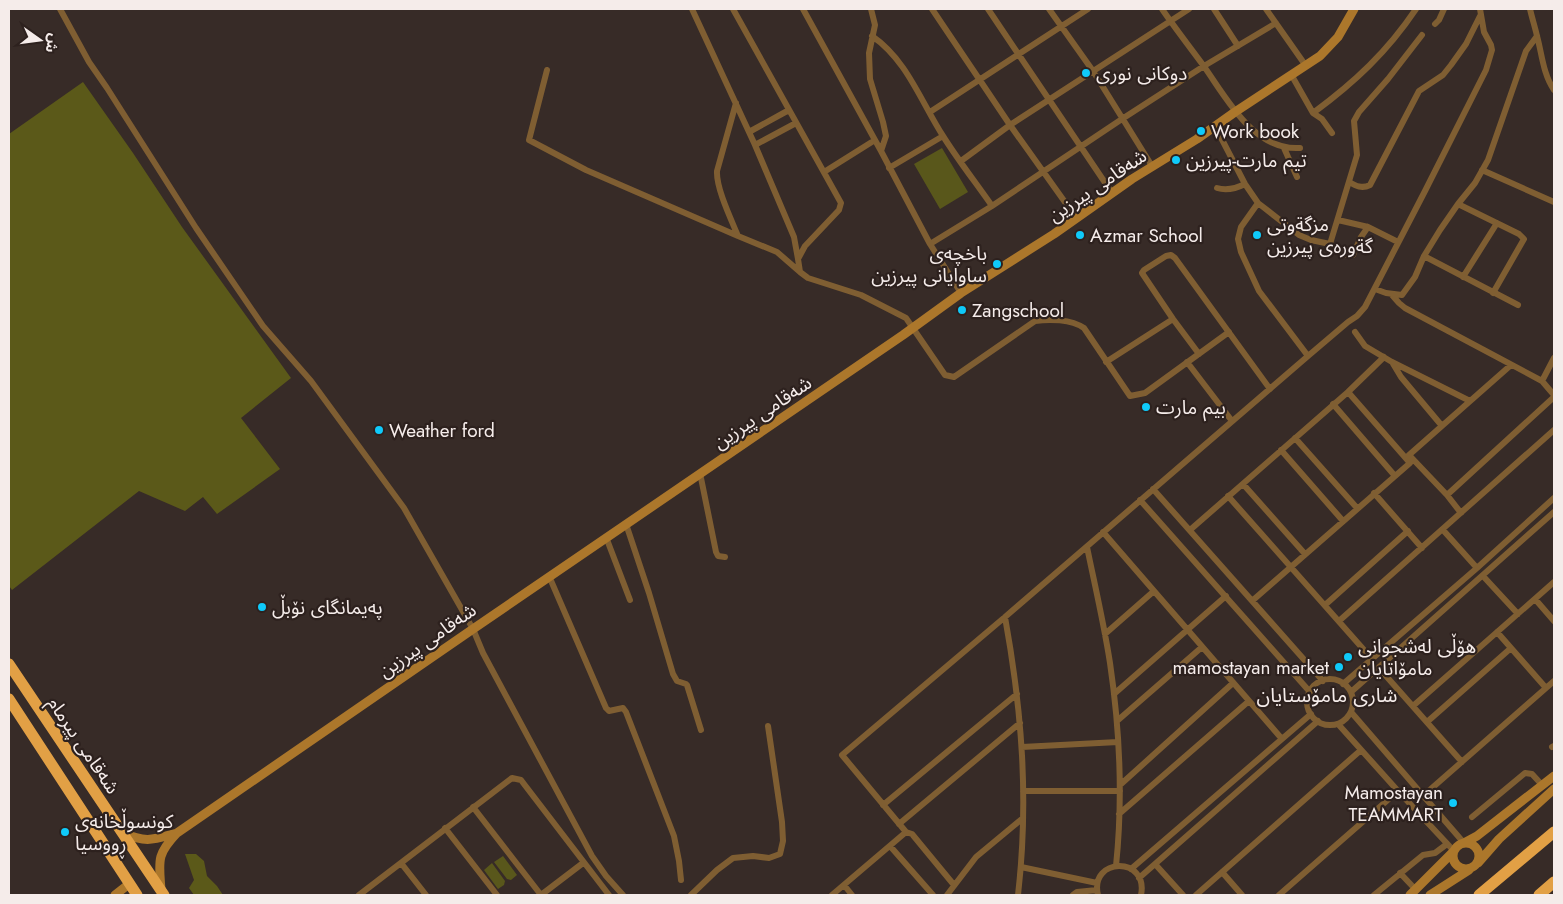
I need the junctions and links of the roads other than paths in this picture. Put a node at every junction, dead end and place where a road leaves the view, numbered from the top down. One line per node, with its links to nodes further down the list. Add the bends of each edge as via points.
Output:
1 (60, 9): 153 (street, via 89,62 263,326 311,381 404,508)
2 (692, 9): 38 (street)
3 (733, 9): 39 (street)
4 (803, 9): 50 (street)
5 (871, 9): 25 (street, via 875,25)
6 (932, 9): 35 (street)
7 (988, 9): 29 (street)
8 (1050, 9): 24 (street)
9 (1088, 9): 24 (street)
10 (1162, 9): 21 (street)
11 (1189, 9): 21 (street)
12 (1214, 9): 28 (street)
13 (1266, 9): 22 (street)
14 (1349, 9): 20 (street)
15 (1354, 9): 20 (street, شەقامی پیرزین)
16 (1416, 9): 42 (street, via 1366,70)
17 (1444, 9): 23 (street)
18 (1530, 9): 27 (street)
19 (1480, 12): 63 (street, via 1466,44 1447,70 1419,91 1370,185 1366,188); 76 (street, via 1492,50 1486,70)
20 (1347, 20): 31 (street, شەقامی پیرزین, via 1333,44)
21 (1170, 21): 30 (street); 33 (street)
22 (1276, 23): 28 (street); 31 (street)
23 (1435, 24)
24 (1061, 25): 29 (street); 33 (street)
25 (872, 36): 40 (street, via 900,62); 55 (street, via 870,79 886,136)
26 (1422, 36): 63 (street, via 1354,121 1357,155)
27 (1538, 36): 36 (street, via 1542,64); 59 (street, via 1526,51)
28 (1238, 46): 30 (street)
29 (1018, 55): 35 (street); 37 (street)
30 (1204, 66): 41 (street); 43 (street)
31 (1306, 66): 34 (street, شەقامی پیرزین)
32 (548, 70): 75 (street, via 530,140 586,170)
33 (1093, 71): 37 (street); 43 (street)
34 (1292, 76): 41 (street, شەقامی پیرزین); 42 (street)
35 (980, 80): 40 (street); 45 (street)
36 (1554, 90)
37 (1050, 101): 45 (street); 52 (street)
38 (736, 103): 47 (street); 75 (street, via 717,176)
39 (789, 110): 44 (street); 47 (street)
40 (930, 112): 49 (street)
41 (1235, 112): 46 (street, شەقامی پیرزین); 53 (street, via 1255,132)
42 (1314, 113): 48 (street)
43 (1122, 119): 52 (street); 57 (street)
44 (796, 123): 51 (street); 60 (street)
45 (1010, 125): 56 (street); 61 (street)
46 (1215, 126): 57 (street, شەقامی پیرزین); 64 (street)
47 (749, 132): 51 (street)
48 (1332, 133)
49 (943, 136): 56 (street); 58 (street)
50 (875, 140): 55 (street); 60 (street)
51 (755, 145): 80 (street, via 794,236)
52 (1080, 147): 61 (street); 66 (street)
53 (1284, 148): 54 (street); 62 (street)
54 (1300, 148)
55 (881, 151): 58 (street)
56 (961, 161): 70 (street)
57 (1152, 166): 66 (street, شەقامی پیرزین)
58 (889, 168): 77 (street)
59 (1482, 170): 67 (street); 69 (street)
60 (824, 172): 80 (street, via 841,203 839,210 805,246)
61 (1043, 172): 70 (street); 71 (street)
62 (1297, 177)
63 (1349, 182): 72 (street)
64 (1245, 184): 65 (street, via 1229,190); 68 (street)
65 (1217, 188)
66 (1112, 193): 71 (street, شەقامی پیرزین)
67 (1554, 202)
68 (1258, 203): 78 (street, via 1299,235); 93 (street, via 1241,228 1238,239 1241,252 1259,290)
69 (1458, 204): 73 (street); 79 (street)
70 (992, 206): 77 (street)
71 (1077, 219): 84 (street, شەقامی پیرزین)
72 (1338, 220): 74 (street); 78 (street)
73 (1497, 223): 82 (street); 85 (street, via 1524,239)
74 (1368, 227): 76 (street); 78 (street, via 1352,255)
75 (738, 236): 81 (street, via 777,252)
76 (1398, 242): 83 (street)
77 (930, 244): 84 (street)
78 (1330, 244)
79 (1424, 256): 82 (street); 86 (street, via 1404,294)
80 (798, 259): 81 (street)
81 (800, 272): 89 (street, via 808,278 861,295 906,318)
82 (1463, 278): 85 (street)
83 (1375, 289): 86 (street); 93 (street, via 1357,316)
84 (961, 293): 89 (street, شەقامی پیرزین)
85 (1493, 293): 87 (street)
86 (1392, 295): 99 (street, via 1406,308)
87 (1518, 305)
88 (1173, 319): 90 (street, via 1142,273 1171,255); 92 (street); 96 (street)
89 (914, 328): 96 (street, via 945,375 954,377 1035,321 1045,320 1078,324 1084,328); 112 (street, شەقامی پیرزین)
90 (1229, 332): 92 (street); 101 (street)
91 (1355, 332): 94 (street, via 1365,346)
92 (1198, 354): 97 (street)
93 (1308, 356): 101 (street)
94 (1384, 357): 98 (street); 102 (street)
95 (1554, 358): 100 (street)
96 (1106, 362): 97 (street, via 1130,396 1145,393)
97 (1188, 362): 106 (street)
98 (1392, 362): 104 (street); 107 (street)
99 (1511, 365): 100 (street); 104 (street)
100 (1542, 381): 103 (street)
101 (1270, 389): 106 (street)
102 (1348, 392): 105 (street); 111 (street)
103 (1554, 396): 117 (street)
104 (1470, 401): 107 (street)
105 (1333, 404): 109 (street); 113 (street)
106 (1232, 421): 115 (street)
107 (1442, 426): 111 (street)
108 (1554, 430): 123 (street)
109 (1295, 438): 110 (street); 121 (street)
110 (1281, 450): 114 (street); 124 (street)
111 (1409, 459): 113 (street); 117 (street)
112 (700, 473): 125 (street, شەقامی پیرزین); 134 (street, via 716,552 718,556)
113 (1395, 476): 116 (street)
114 (1242, 484): 118 (street); 133 (street)
115 (1153, 489): 120 (street); 126 (street)
116 (1374, 493): 121 (street); 128 (street)
117 (1447, 495): 123 (street)
118 (1228, 496): 126 (street); 135 (street)
119 (1554, 498): 136 (street)
120 (1140, 500): 129 (street); 143 (street)
121 (1357, 508): 124 (street)
122 (1554, 512): 138 (street)
123 (1461, 513): 127 (street)
124 (1343, 521): 133 (street)
125 (626, 524): 130 (street, شەقامی پیرزین); 182 (street, via 673,674 677,681 687,685)
126 (1190, 530): 146 (street)
127 (1443, 530): 132 (street); 136 (street)
128 (1408, 531): 132 (street); 147 (street)
129 (1103, 532): 131 (street); 141 (street)
130 (606, 538): 137 (street, شەقامی پیرزین); 145 (street)
131 (1087, 547): 150 (street); 156 (street)
132 (1422, 548): 151 (street)
133 (1305, 554): 135 (street)
134 (725, 557)
135 (1291, 567): 146 (street); 147 (street)
136 (1477, 568): 140 (street)
137 (549, 576): 153 (street, شەقامی پیرزین); 220 (street, via 606,708 609,711 623,708 626,712 674,836)
138 (1483, 576): 142 (street); 149 (street)
139 (1554, 582): 144 (street)
140 (1460, 583): 142 (street); 159 (street)
141 (1154, 591): 154 (street); 156 (street)
142 (1466, 591): 161 (street)
143 (1226, 596): 154 (street); 167 (street)
144 (1535, 599): 148 (street); 149 (street)
145 (630, 600)
146 (1252, 601): 162 (street)
147 (1325, 605): 151 (street)
148 (1552, 613): 152 (street)
149 (1518, 614): 155 (street)
150 (1005, 617): 169 (street); 195 (street, via 842,754)
151 (1339, 621): 159 (street)
152 (1554, 622)
153 (473, 628): 205 (street, شەقامی پیرزین); 234 (street, via 483,653 592,856)
154 (1188, 630): 157 (street); 170 (street)
155 (1497, 632): 158 (street); 173 (street)
156 (1105, 634): 170 (street)
157 (1202, 647): 164 (street); 176 (street)
158 (1511, 648): 166 (street); 178 (street)
159 (1372, 659): 165 (street)
160 (9, 664): 202 (highway, شەقامی پیرمام)
161 (1379, 668): 168 (street); 173 (street)
162 (1323, 681): 165 (street, via 1334,680); 167 (street)
163 (1554, 681): 166 (street)
164 (1234, 683): 172 (street); 190 (street)
165 (1344, 684): 168 (street)
166 (1546, 688): 187 (street)
167 (1310, 692): 175 (street, via 1308,704)
168 (1351, 692): 174 (street)
169 (1017, 694): 179 (street); 195 (street)
170 (1114, 694): 176 (street)
171 (9, 698): 225 (highway, شەقامی پیرمام)
172 (1249, 701): 183 (street); 197 (street)
173 (1413, 706): 178 (street)
174 (1351, 712): 180 (street); 194 (street)
175 (1311, 714): 177 (street); 183 (street)
176 (1117, 721): 184 (street)
177 (1318, 721): 180 (street, via 1326,725); 212 (street)
178 (1427, 722): 187 (street)
179 (1020, 723): 185 (street); 200 (street)
180 (1338, 724): 186 (street)
181 (768, 726): 235 (street, via 782,822 780,854 769,858 733,858)
182 (701, 730)
183 (1282, 739): 215 (street)
184 (1118, 742): 185 (street); 190 (street)
185 (1022, 747): 192 (street)
186 (1361, 750): 193 (street); 217 (street)
187 (1462, 762): 194 (street)
188 (1554, 776): 189 (street)
189 (1543, 786): 198 (street, via 1532,774 1524,773); 206 (street, via 1478,836)
190 (1120, 788): 192 (street); 197 (street)
191 (1554, 789): 211 (street)
192 (1023, 791): 199 (street)
193 (1398, 791): 208 (street); 246 (street)
194 (1424, 795): 206 (street)
195 (883, 805): 200 (street)
196 (473, 807): 201 (street); 210 (street, via 507,780 521,780); 232 (street)
197 (1120, 814): 213 (street)
198 (1472, 817)
199 (1023, 818): 214 (street); 223 (street, via 976,857)
200 (899, 824): 203 (street)
201 (445, 828): 209 (street); 231 (street)
202 (121, 832): 205 (street, via 147,840); 226 (highway, شەقامی پیرمام)
203 (906, 832): 207 (street); 223 (street, via 912,834)
204 (1554, 832): 249 (highway)
205 (177, 833): 226 (street, via 159,860)
206 (1464, 843): 208 (street); 211 (street, via 1476,847 1480,855)
207 (890, 846): 222 (street); 238 (street)
208 (1451, 847): 216 (street, via 1457,866); 218 (street, via 1423,855); 227 (street)
209 (401, 863): 229 (street); 230 (street)
210 (583, 863): 232 (street); 233 (street)
211 (1478, 863): 216 (street)
212 (1156, 864): 219 (street); 243 (street)
213 (1116, 866): 215 (street); 224 (street, via 1104,871)
214 (1021, 867): 224 (street); 240 (street)
215 (1131, 870): 219 (street)
216 (1469, 870): 248 (street)
217 (1222, 872): 244 (street); 245 (street)
218 (1400, 873): 227 (street); 247 (street)
219 (1139, 878): 242 (street)
220 (681, 880)
221 (1554, 882): 250 (highway)
222 (844, 885): 236 (street); 237 (street)
223 (954, 885): 239 (street)
224 (1097, 890): 241 (street)
225 (131, 891): 228 (street)
226 (162, 893)
227 (1413, 893)
228 (114, 895)
229 (359, 895)
230 (426, 895)
231 (497, 895)
232 (541, 895)
233 (609, 895)
234 (623, 895)
235 (691, 895)
236 (832, 895)
237 (852, 895)
238 (933, 895)
239 (947, 895)
240 (1018, 895)
241 (1073, 895)
242 (1141, 895)
243 (1183, 895)
244 (1196, 895)
245 (1242, 895)
246 (1279, 895)
247 (1374, 895)
248 (1430, 895)
249 (1479, 895)
250 (1539, 895)

